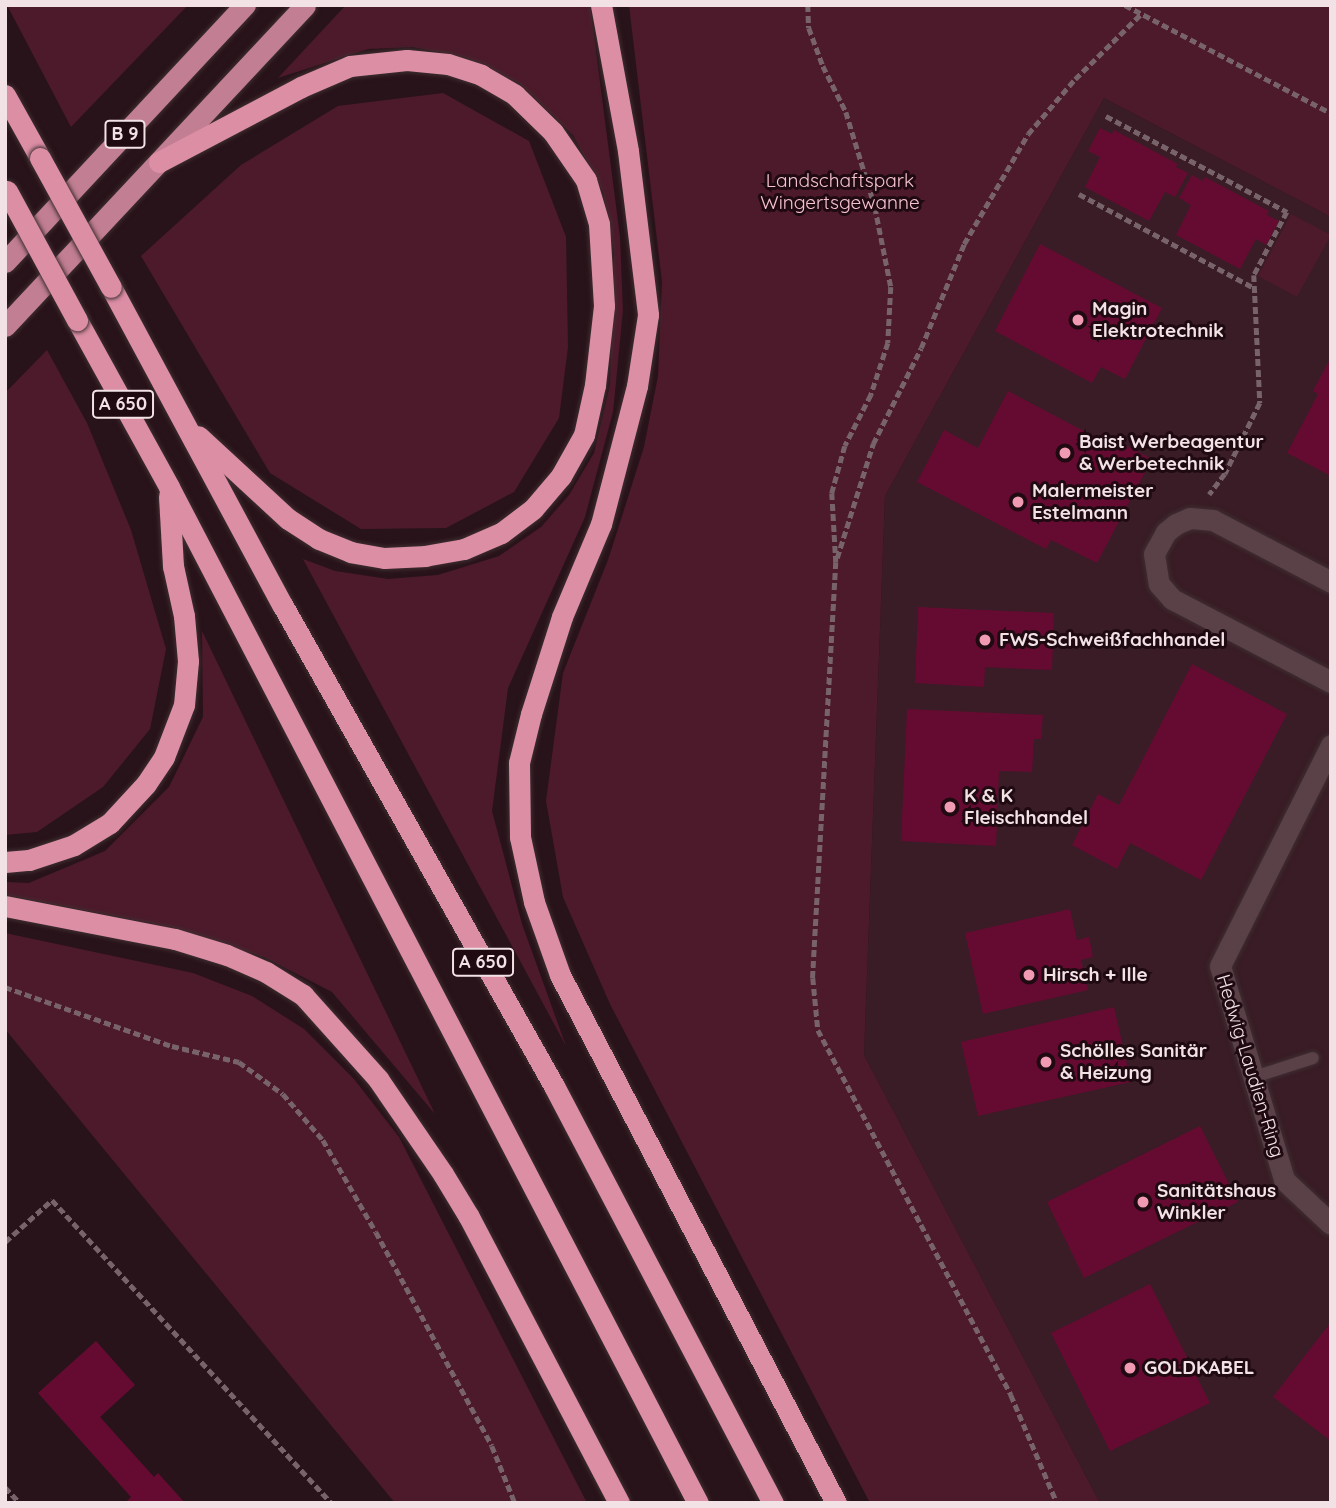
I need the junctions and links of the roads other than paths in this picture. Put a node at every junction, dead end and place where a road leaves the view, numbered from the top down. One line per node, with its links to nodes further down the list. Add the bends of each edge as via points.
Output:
1 (246, 5): 7 (highway, B 9)
2 (305, 5): 5 (highway, B 9)
3 (601, 5): 22 (highway, via 628,151 648,315 628,426 601,524 562,617 531,714 519,763 520,837 534,902 559,975)
4 (5, 95): 9 (highway, A 650, bridge)
5 (159, 162): 8 (highway, B 9); 9 (highway, via 350,66 407,60 448,64 481,75 515,95 554,132 586,180 600,223 604,306 584,435 561,475 533,509 501,533 464,549 426,556 384,558 351,552 319,539 289,519)
6 (6, 189): 10 (highway, A 650, bridge)
7 (5, 262)
8 (5, 327)
9 (186, 426): 21 (highway, A 650, via 554,1086)
10 (169, 487): 14 (highway, via 173,566 188,661 184,705 164,757 110,822 74,845 29,860); 20 (highway, A 650)
11 (1331, 582): 12 (street, via 1213,520 1191,518 1176,524 1158,542 1153,565 1159,584 1172,599)
12 (1331, 682)
13 (1331, 746): 17 (street, Hedwig-Laudien-Ring, via 1220,966)
14 (5, 862)
15 (5, 906): 19 (highway, via 188,943 266,972 303,995 378,1079 470,1217)
16 (1313, 1058): 17 (lane)
17 (1251, 1078): 18 (street, Hedwig-Laudien-Ring, via 1284,1180)
18 (1331, 1224)
19 (619, 1503)
20 (698, 1503)
21 (773, 1503)
22 (836, 1503)

